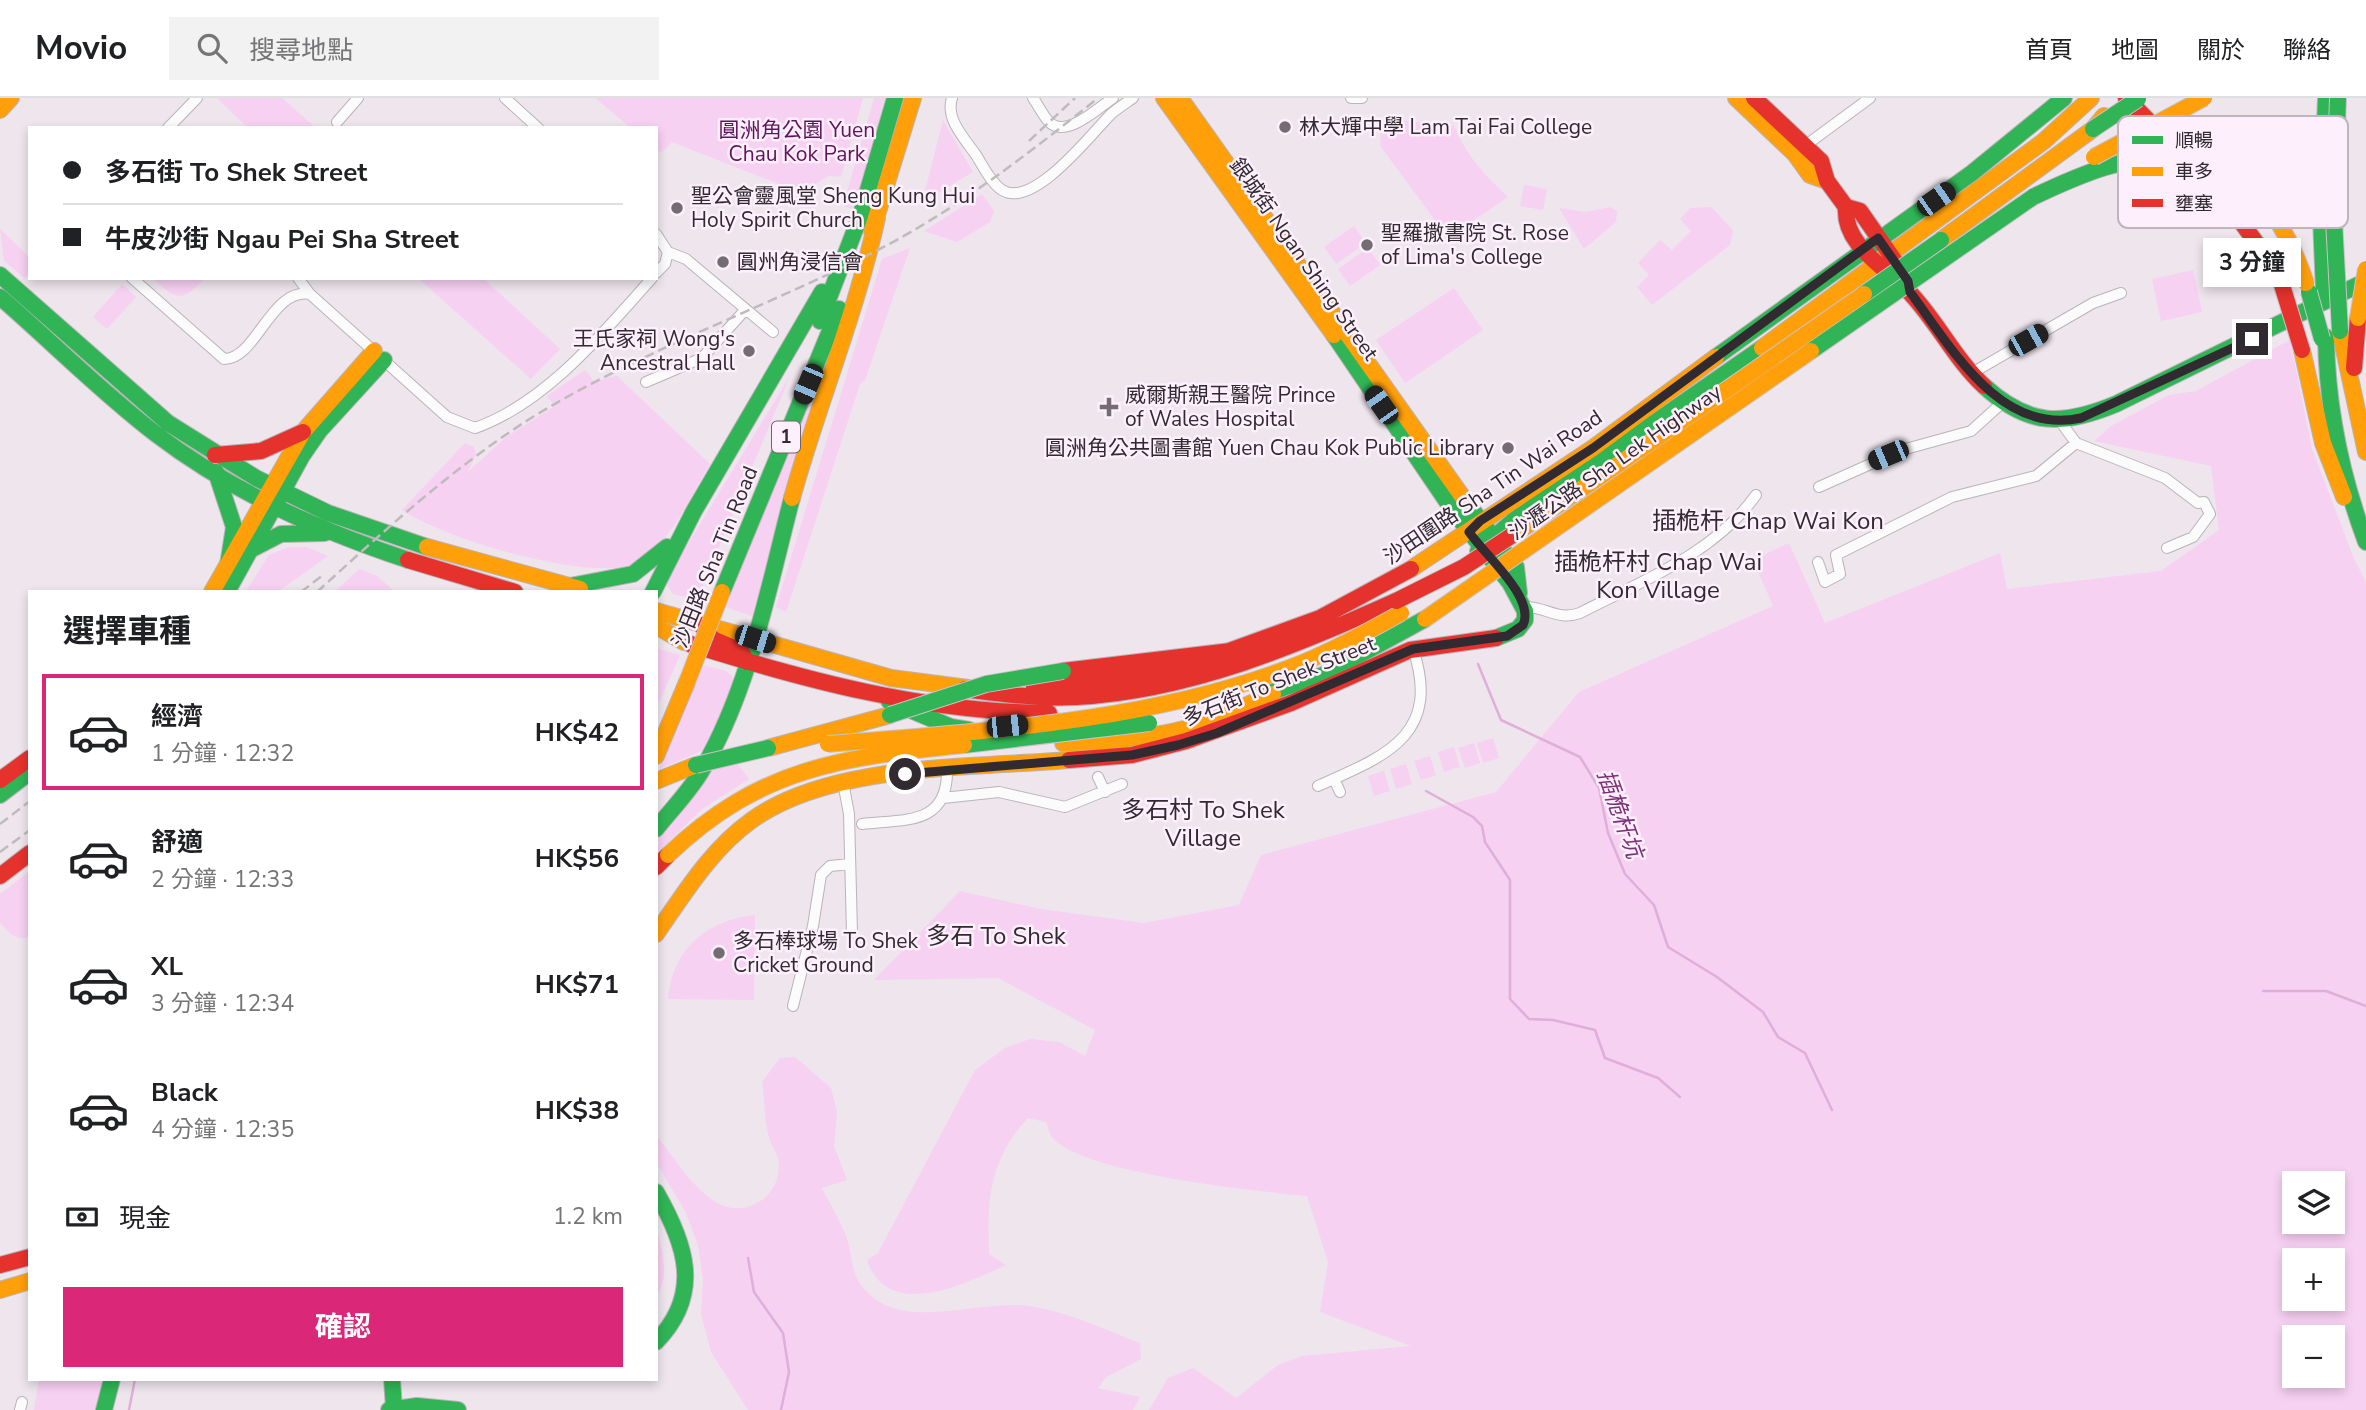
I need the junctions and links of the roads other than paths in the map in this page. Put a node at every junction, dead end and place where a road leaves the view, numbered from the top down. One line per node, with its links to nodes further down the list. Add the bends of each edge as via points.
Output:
1 (11, 98): 25 (main road)
2 (197, 98): 31 (street)
3 (358, 98): 30 (street)
4 (505, 98): 32 (street)
5 (895, 98): 47 (main road, 沙田路 Sha Tin Road / 1)
6 (914, 98): 39 (main road, 沙田路 Sha Tin Road / 1)
7 (952, 98): 10 (street, via 950,113 958,128 998,188 1015,194 1062,166 1112,113)
8 (1033, 98): 9 (street, via 1050,123 1062,127)
9 (1113, 98)
10 (1133, 98)
11 (1164, 98): 78 (main road, 銀城街 Ngan Shing Street)
12 (1180, 98): 78 (main road, 銀城街 Ngan Shing Street)
13 (1351, 98): 14 (street)
14 (1362, 98)
15 (1736, 98): 35 (main road)
16 (1754, 98): 35 (main road)
17 (1870, 98): 35 (street)
18 (2064, 98): 45 (main road, 沙田圍路 Sha Tin Wai Road, via 1972,173)
19 (2091, 98): 49 (main road, 沙田圍路 Sha Tin Wai Road, via 2049,137)
20 (2124, 98): 26 (main road, bridge); 33 (main road, bridge)
21 (2139, 98): 33 (main road, 沙瀝公路 Sha Lek Highway, bridge)
22 (2204, 98): 27 (main road, 沙瀝公路 Sha Lek Highway, bridge)
23 (2326, 98): 28 (main road)
24 (2338, 98): 29 (main road, bridge)
25 (0, 110)
26 (2141, 116)
27 (2170, 116)
28 (2325, 116)
29 (2337, 116)
30 (337, 122)
31 (170, 126)
32 (536, 126)
33 (2093, 129): 88 (main road, 沙瀝公路 Sha Lek Highway, bridge, via 1686,418)
34 (2118, 144): 37 (main road, 沙瀝公路 Sha Lek Highway, bridge)
35 (1801, 149): 38 (main road, via 1825,166 1827,181)
36 (2118, 163): 37 (main road, bridge)
37 (2033, 197): 108 (main road, 沙瀝公路 Sha Lek Highway, bridge, via 1435,612 1344,663)
38 (1846, 207): 45 (main road, via 1860,211); 46 (main road, via 1845,222)
39 (877, 218): 95 (main road, 沙田路 Sha Tin Road / 1); 101 (main road, via 861,287 806,447)
40 (2248, 228): 77 (main road, bridge, via 2281,282 2329,466)
41 (2285, 228): 62 (main road, bridge)
42 (2322, 228): 62 (main road)
43 (2334, 228): 62 (main road, bridge)
44 (658, 237): 48 (street)
45 (1878, 238): 46 (main road, 沙田圍路 Sha Tin Wai Road); 49 (main road)
46 (1864, 248): 49 (main road); 78 (main road, 沙田圍路 Sha Tin Wai Road, via 1593,448)
47 (847, 250): 79 (main road); 95 (main road, 沙田路 Sha Tin Road / 1)
48 (668, 252): 51 (street); 60 (street, via 686,259)
49 (1885, 259): 64 (main road, via 1899,286 1910,292); 81 (main road, 沙田圍路 Sha Tin Wai Road)
50 (2366, 269): 66 (main road, bridge)
51 (658, 272)
52 (0, 275): 72 (main road, via 168,423)
53 (134, 280): 58 (street, via 224,359 238,354 285,300)
54 (300, 280): 58 (street)
55 (650, 280): 63 (street, via 581,358 539,391 475,428 447,417)
56 (2366, 281): 68 (main road, via 2116,404)
57 (2121, 293): 64 (street, via 2093,303)
58 (310, 294): 63 (street)
59 (0, 297): 73 (main road, via 158,435)
60 (745, 310): 61 (street); 65 (street, via 702,358)
61 (773, 332)
62 (2328, 340): 66 (main road); 77 (main road)
63 (379, 356): 69 (main road); 76 (main road)
64 (1972, 373): 67 (main road)
65 (646, 382)
66 (2352, 384): 71 (main road)
67 (2003, 402): 68 (main road, via 2032,417); 74 (street, via 1970,431 1902,450)
68 (2060, 421): 70 (street)
69 (303, 432): 72 (main road, via 262,452); 76 (main road)
70 (2076, 443): 83 (street, via 2165,478 2204,502 2210,514 2193,537); 86 (street, via 2036,476 1952,497 1836,555 1840,574 1825,582)
71 (2366, 452)
72 (215, 455): 76 (main road)
73 (216, 472): 76 (main road); 87 (main road, via 234,515 235,537)
74 (1819, 487)
75 (1756, 495): 96 (street, via 1733,523 1704,547 1580,613 1564,617)
76 (274, 496): 80 (main road); 84 (main road); 87 (main road); 89 (main road, via 398,539)
77 (2357, 524): 82 (main road)
78 (1474, 526): 81 (main road, 銀城街 Ngan Shing Street); 85 (main road, 銀城街 Ngan Shing Street); 104 (main road, 沙田圍路 Sha Tin Wai Road, via 1354,602)
79 (685, 527): 89 (main road, via 634,576); 94 (main road)
80 (332, 533): 84 (main road, via 296,531); 92 (main road)
81 (1493, 535): 85 (main road, 沙田圍路 Sha Tin Wai Road); 96 (main road, via 1516,567)
82 (2366, 542)
83 (2167, 548)
84 (252, 549): 91 (main road)
85 (1480, 549): 96 (main road); 109 (main road, 沙田圍路 Sha Tin Wai Road, via 1341,635 1255,672 1170,697 1088,710 1028,713)
86 (1818, 562)
87 (228, 565): 90 (main road)
88 (1464, 567): 107 (main road, bridge, via 1324,633 1174,683 1045,699); 111 (main road, 沙瀝公路 Sha Lek Highway, bridge, via 1360,637 1292,668 1216,693 1071,719)
89 (570, 586): 93 (main road)
90 (213, 590)
91 (228, 590)
92 (508, 590)
93 (583, 590)
94 (654, 590)
95 (716, 590): 106 (main road, 沙田路 Sha Tin Road / 1, bridge)
96 (1522, 600): 103 (main road, 多石街 To Shek Street, via 1523,625 1507,636)
97 (658, 612): 98 (main road, 沙田圍路 Sha Tin Wai Road)
98 (701, 625): 101 (main road, 沙田圍路 Sha Tin Wai Road); 105 (main road, via 712,639 741,651)
99 (658, 627): 102 (main road)
100 (658, 636): 102 (main road, 沙田圍路 Sha Tin Wai Road)
101 (755, 639): 105 (main road); 107 (main road, 沙田圍路 Sha Tin Wai Road, via 891,678)
102 (684, 642): 105 (main road, 沙田圍路 Sha Tin Wai Road)
103 (1413, 649): 114 (main road, 多石街 To Shek Street, via 1217,733 1178,745 1132,755); 117 (street, via 1422,688 1412,727 1386,754)
104 (1231, 651): 107 (main road, 沙田圍路 Sha Tin Wai Road, via 1185,667 1112,681); 111 (main road, bridge, via 986,684)
105 (747, 662): 109 (main road, 沙田圍路 Sha Tin Wai Road); 128 (main road, via 713,752)
106 (681, 680): 110 (main road, 沙田路 Sha Tin Road / 1); 112 (main road, 沙田路 Sha Tin Road / 1)
107 (965, 688)
108 (1273, 694): 109 (main road, via 1171,733 1122,741 1060,743 951,727); 131 (main road, 沙瀝公路 Sha Lek Highway, bridge, via 1123,727 821,765 779,779 729,804 692,831)
109 (889, 701)
110 (658, 718)
111 (768, 748): 119 (main road, 沙瀝公路 Sha Lek Highway, bridge, via 704,762)
112 (658, 750)
113 (28, 759): 118 (main road)
114 (947, 770): 120 (main road, 多石街 To Shek Street); 126 (street)
115 (28, 774): 125 (main road)
116 (1098, 777): 123 (street)
117 (1334, 779): 122 (street); 124 (street)
118 (0, 780)
119 (658, 780)
120 (843, 782): 130 (street); 133 (main road, 多石街 To Shek Street, via 791,797 738,831 706,864)
121 (1122, 784): 123 (street)
122 (1318, 786)
123 (1105, 792): 126 (street, via 1065,807 999,792)
124 (1340, 792)
125 (0, 795)
126 (943, 798): 127 (street, via 921,817)
127 (862, 824)
128 (658, 827)
129 (28, 855): 132 (main road)
130 (850, 864): 134 (street); 135 (street, via 830,866 821,875)
131 (658, 865)
132 (0, 876)
133 (658, 931)
134 (852, 933)
135 (793, 1006)
136 (658, 1196): 141 (main road, via 677,1231 686,1281 673,1325)
137 (28, 1258): 138 (main road)
138 (0, 1265)
139 (28, 1282): 140 (main road)
140 (0, 1290)
141 (658, 1340)
142 (111, 1381): 145 (main road)
143 (392, 1381): 144 (main road)
144 (392, 1409): 146 (main road)
145 (104, 1410)
146 (458, 1410)

